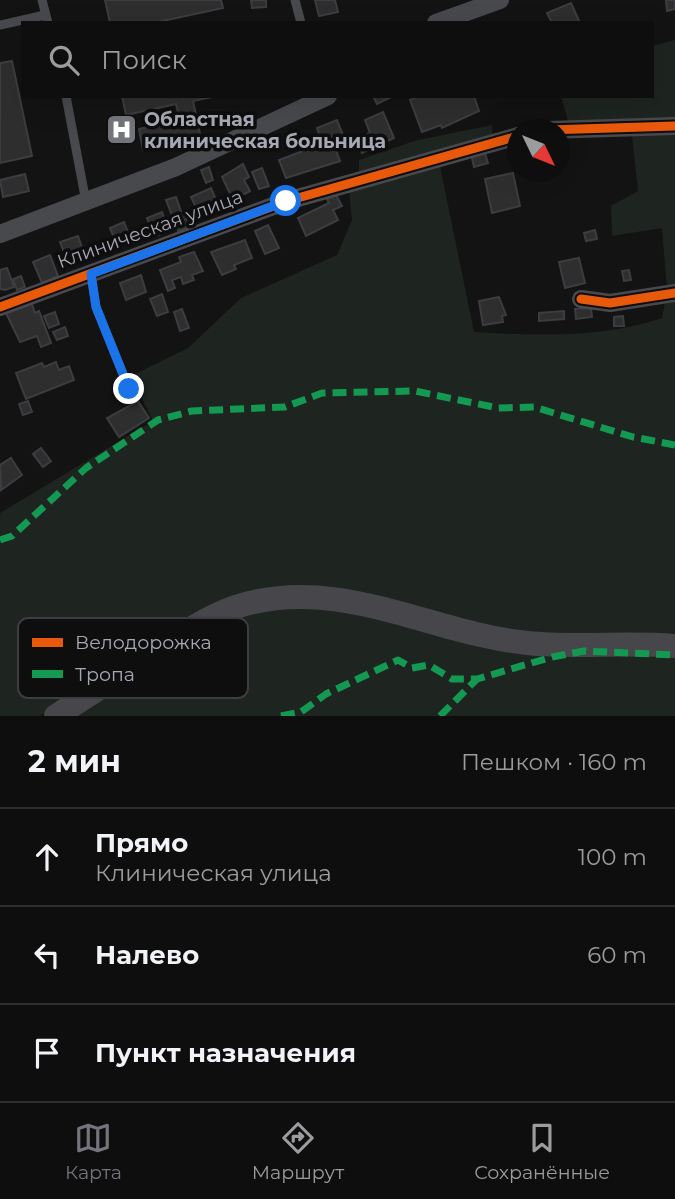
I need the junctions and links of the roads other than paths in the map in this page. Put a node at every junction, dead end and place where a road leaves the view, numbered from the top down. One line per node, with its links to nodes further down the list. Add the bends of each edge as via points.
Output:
1 (42, 0): 4 (lane)
2 (295, 0): 5 (lane)
3 (500, 0): 6 (street)
4 (46, 19)
5 (300, 21)
6 (442, 21)
7 (21, 22): 8 (lane)
8 (0, 25)
9 (66, 98): 14 (lane)
10 (324, 98): 14 (street, via 176,167)
11 (675, 126): 12 (street)
12 (570, 129)
13 (507, 139): 16 (street, Клиническая улица, via 286,201)
14 (86, 202): 15 (street)
15 (0, 234)
16 (91, 274): 19 (street, Клиническая улица); 20 (lane, via 96,307)
17 (675, 293): 18 (street, via 610,303)
18 (581, 299)
19 (0, 307)
20 (129, 389)
21 (210, 618): 22 (main road, via 240,605 308,596 371,604 460,632 527,643)
22 (675, 646)
23 (84, 698): 24 (main road)
24 (56, 716)

